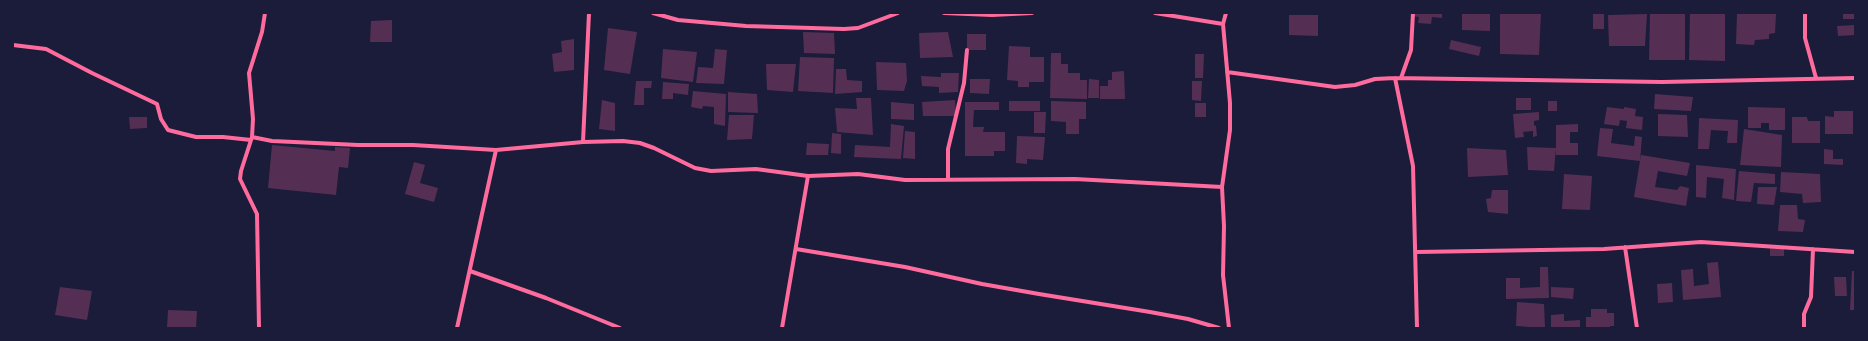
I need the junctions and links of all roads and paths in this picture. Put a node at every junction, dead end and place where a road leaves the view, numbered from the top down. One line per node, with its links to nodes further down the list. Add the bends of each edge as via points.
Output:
1 (265, 13): 19 (street, via 262,32 249,72 253,119)
2 (590, 13): 20 (street)
3 (653, 13): 4 (street, via 678,20 738,26 844,29 858,28)
4 (898, 13)
5 (944, 13): 6 (street)
6 (1032, 13)
7 (1155, 13): 11 (street)
8 (1226, 13): 11 (street)
9 (1413, 13): 16 (street, via 1411,50)
10 (1805, 13): 17 (street, via 1805,38)
11 (1224, 24): 14 (street)
12 (13, 45): 19 (street, via 46,49 157,104 161,119 168,130 196,138)
13 (967, 50): 23 (street, via 964,83 948,149)
14 (1227, 72): 15 (street, via 1335,87); 24 (street, via 1230,130)
15 (1395, 78): 16 (street); 28 (street, via 1413,166)
16 (1401, 78): 17 (street, via 1662,82)
17 (1816, 78): 18 (street)
18 (1855, 78)
19 (251, 138): 21 (street); 31 (street, via 240,179 257,214)
20 (583, 142): 21 (street); 22 (street, via 640,143 694,168 711,171 756,168)
21 (496, 150): 30 (street)
22 (808, 176): 23 (street, via 858,174 906,180); 26 (street)
23 (948, 179): 24 (street, via 1075,179)
24 (1222, 187): 36 (street, via 1222,275)
25 (1625, 247): 27 (street, via 1702,242); 28 (street); 38 (street)
26 (796, 249): 34 (street); 35 (street, via 1188,319)
27 (1813, 249): 29 (street); 39 (street, via 1811,296 1804,314)
28 (1416, 252): 37 (street)
29 (1855, 252)
30 (470, 271): 32 (street); 33 (street)
31 (259, 328)
32 (457, 328)
33 (620, 328)
34 (782, 328)
35 (1219, 328)
36 (1229, 328)
37 (1417, 328)
38 (1637, 328)
39 (1804, 328)

